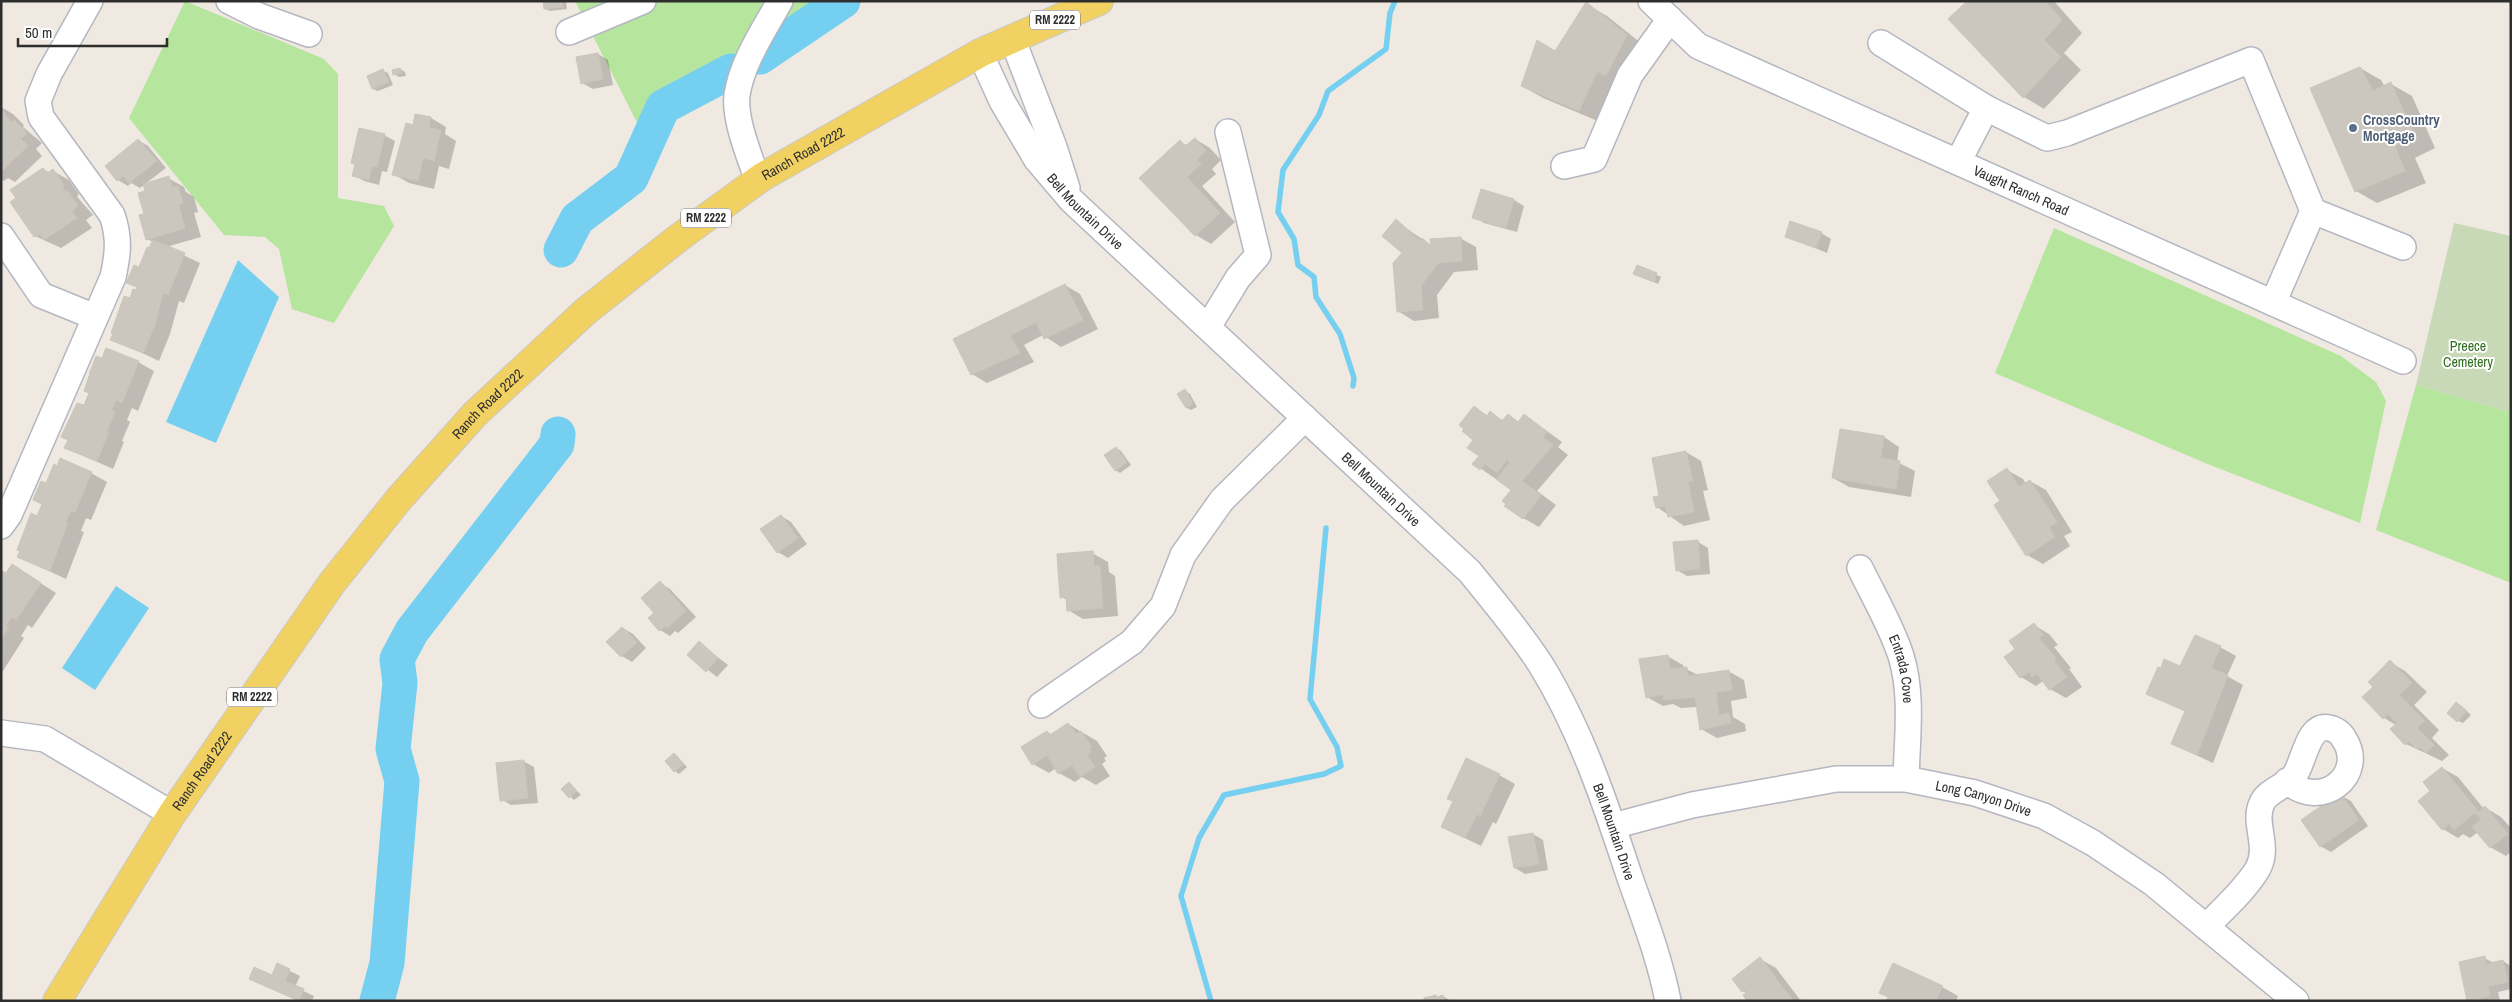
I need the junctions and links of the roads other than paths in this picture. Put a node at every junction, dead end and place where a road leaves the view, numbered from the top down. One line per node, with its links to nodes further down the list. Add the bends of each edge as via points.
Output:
1 (90, 1): 23 (street, via 49,74 38,101 42,117 112,215 118,234 119,252 113,277)
2 (229, 1): 9 (street)
3 (643, 1): 8 (street)
4 (780, 1): 17 (street, via 746,66 737,96 738,117)
5 (1099, 1): 10 (main road, Ranch Road 2222 / RM 2222)
6 (1651, 1): 7 (street, Vaught Ranch Road)
7 (1670, 19): 15 (street, Vaught Ranch Road, via 1698,46); 16 (street, via 1630,75 1594,159)
8 (570, 32)
9 (309, 34)
10 (1012, 38): 12 (main road, Ranch Road 2222 / RM 2222); 18 (street)
11 (1882, 43): 13 (street)
12 (980, 53): 17 (main road, Ranch Road 2222 / RM 2222); 18 (street, Bell Mountain Drive, via 1002,101 1037,160)
13 (1986, 108): 15 (street); 19 (street, via 2047,138 2251,60)
14 (1228, 132): 24 (street, via 1258,255 1238,278)
15 (1958, 162): 22 (street, Vaught Ranch Road)
16 (1564, 166)
17 (758, 181): 33 (main road, Ranch Road 2222 / RM 2222, via 586,311 475,414 399,498 332,582)
18 (1071, 200): 24 (street, Bell Mountain Drive)
19 (2313, 211): 21 (street); 22 (street)
20 (1, 236): 23 (street, via 41,295)
21 (2403, 248)
22 (2273, 303): 25 (street, Vaught Ranch Road)
23 (95, 316): 27 (street)
24 (1208, 327): 26 (street, Bell Mountain Drive)
25 (2403, 361)
26 (1305, 418): 29 (street, via 1222,500 1183,555 1164,606 1132,642); 34 (street, Bell Mountain Drive, via 1470,572 1513,626 1541,665 1567,713)
27 (1, 526)
28 (1860, 568): 31 (street, Entrada Cove, via 1884,614 1901,657 1907,698)
29 (1041, 705)
30 (1, 733): 33 (street, via 44,739)
31 (1906, 779): 34 (street, Long Canyon Drive, via 1836,779 1692,805); 35 (street, Long Canyon Drive, via 1974,793 2044,816 2093,843 2154,884)
32 (2288, 781): 35 (street, via 2262,802 2259,818 2263,852 2257,869)
33 (172, 814): 36 (main road, Ranch Road 2222 / RM 2222)
34 (1613, 826): 37 (street, Bell Mountain Drive, via 1651,938)
35 (2206, 927): 38 (street, Long Canyon Drive)
36 (57, 1001)
37 (1668, 1001)
38 (2296, 1001)

